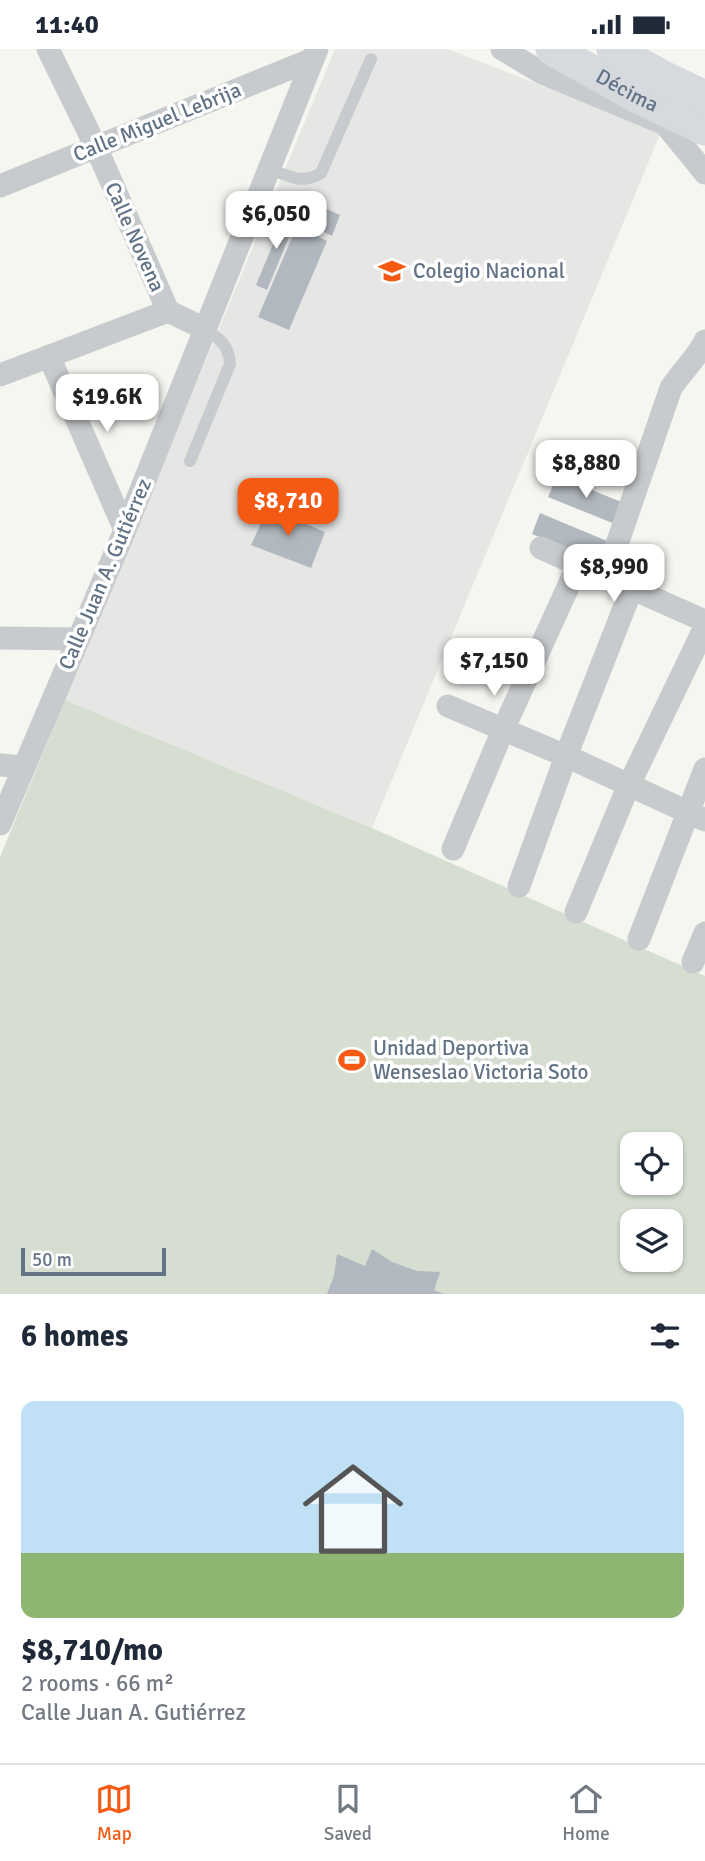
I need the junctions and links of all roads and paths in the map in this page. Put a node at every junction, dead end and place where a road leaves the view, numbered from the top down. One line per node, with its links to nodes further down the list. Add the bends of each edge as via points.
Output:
1 (48, 49): 9 (street, Calle Novena)
2 (502, 49): 11 (street, via 542,73 665,124)
3 (552, 49): 8 (street, Décima)
4 (613, 49): 7 (street)
5 (315, 54): 9 (street, Calle Miguel Lebrija); 10 (street, Calle Juan A. Gutiérrez)
6 (371, 59): 10 (lane, via 321,173 301,180)
7 (705, 97)
8 (705, 129)
9 (96, 148): 12 (street, Calle Miguel Lebrija); 13 (street, Calle Novena)
10 (270, 169): 14 (street, Calle Juan A. Gutiérrez)
11 (705, 173)
12 (0, 186)
13 (168, 311): 14 (street); 16 (street)
14 (205, 329): 18 (lane, via 223,341 230,364); 19 (street, Calle Juan A. Gutiérrez)
15 (703, 349): 22 (street, via 671,388)
16 (49, 356): 17 (street); 19 (street)
17 (0, 375)
18 (190, 461)
19 (125, 530): 27 (street, Calle Juan A. Gutiérrez)
20 (541, 548): 21 (street)
21 (578, 565): 22 (street); 29 (street)
22 (606, 576): 23 (street)
23 (632, 588): 24 (street); 30 (street)
24 (705, 621)
25 (705, 627): 34 (street)
26 (0, 638): 27 (street)
27 (78, 639): 32 (street, Calle Juan A. Gutiérrez)
28 (448, 706): 29 (street)
29 (503, 730): 30 (street); 37 (street)
30 (566, 757): 34 (street); 38 (street)
31 (0, 765): 32 (street)
32 (24, 767): 36 (street, Calle Juan A. Gutiérrez)
33 (705, 769): 35 (street)
34 (628, 787): 35 (street); 39 (street)
35 (697, 817): 41 (street)
36 (0, 824)
37 (453, 849)
38 (519, 886)
39 (576, 912)
40 (705, 933): 42 (street)
41 (639, 939)
42 (693, 962)

